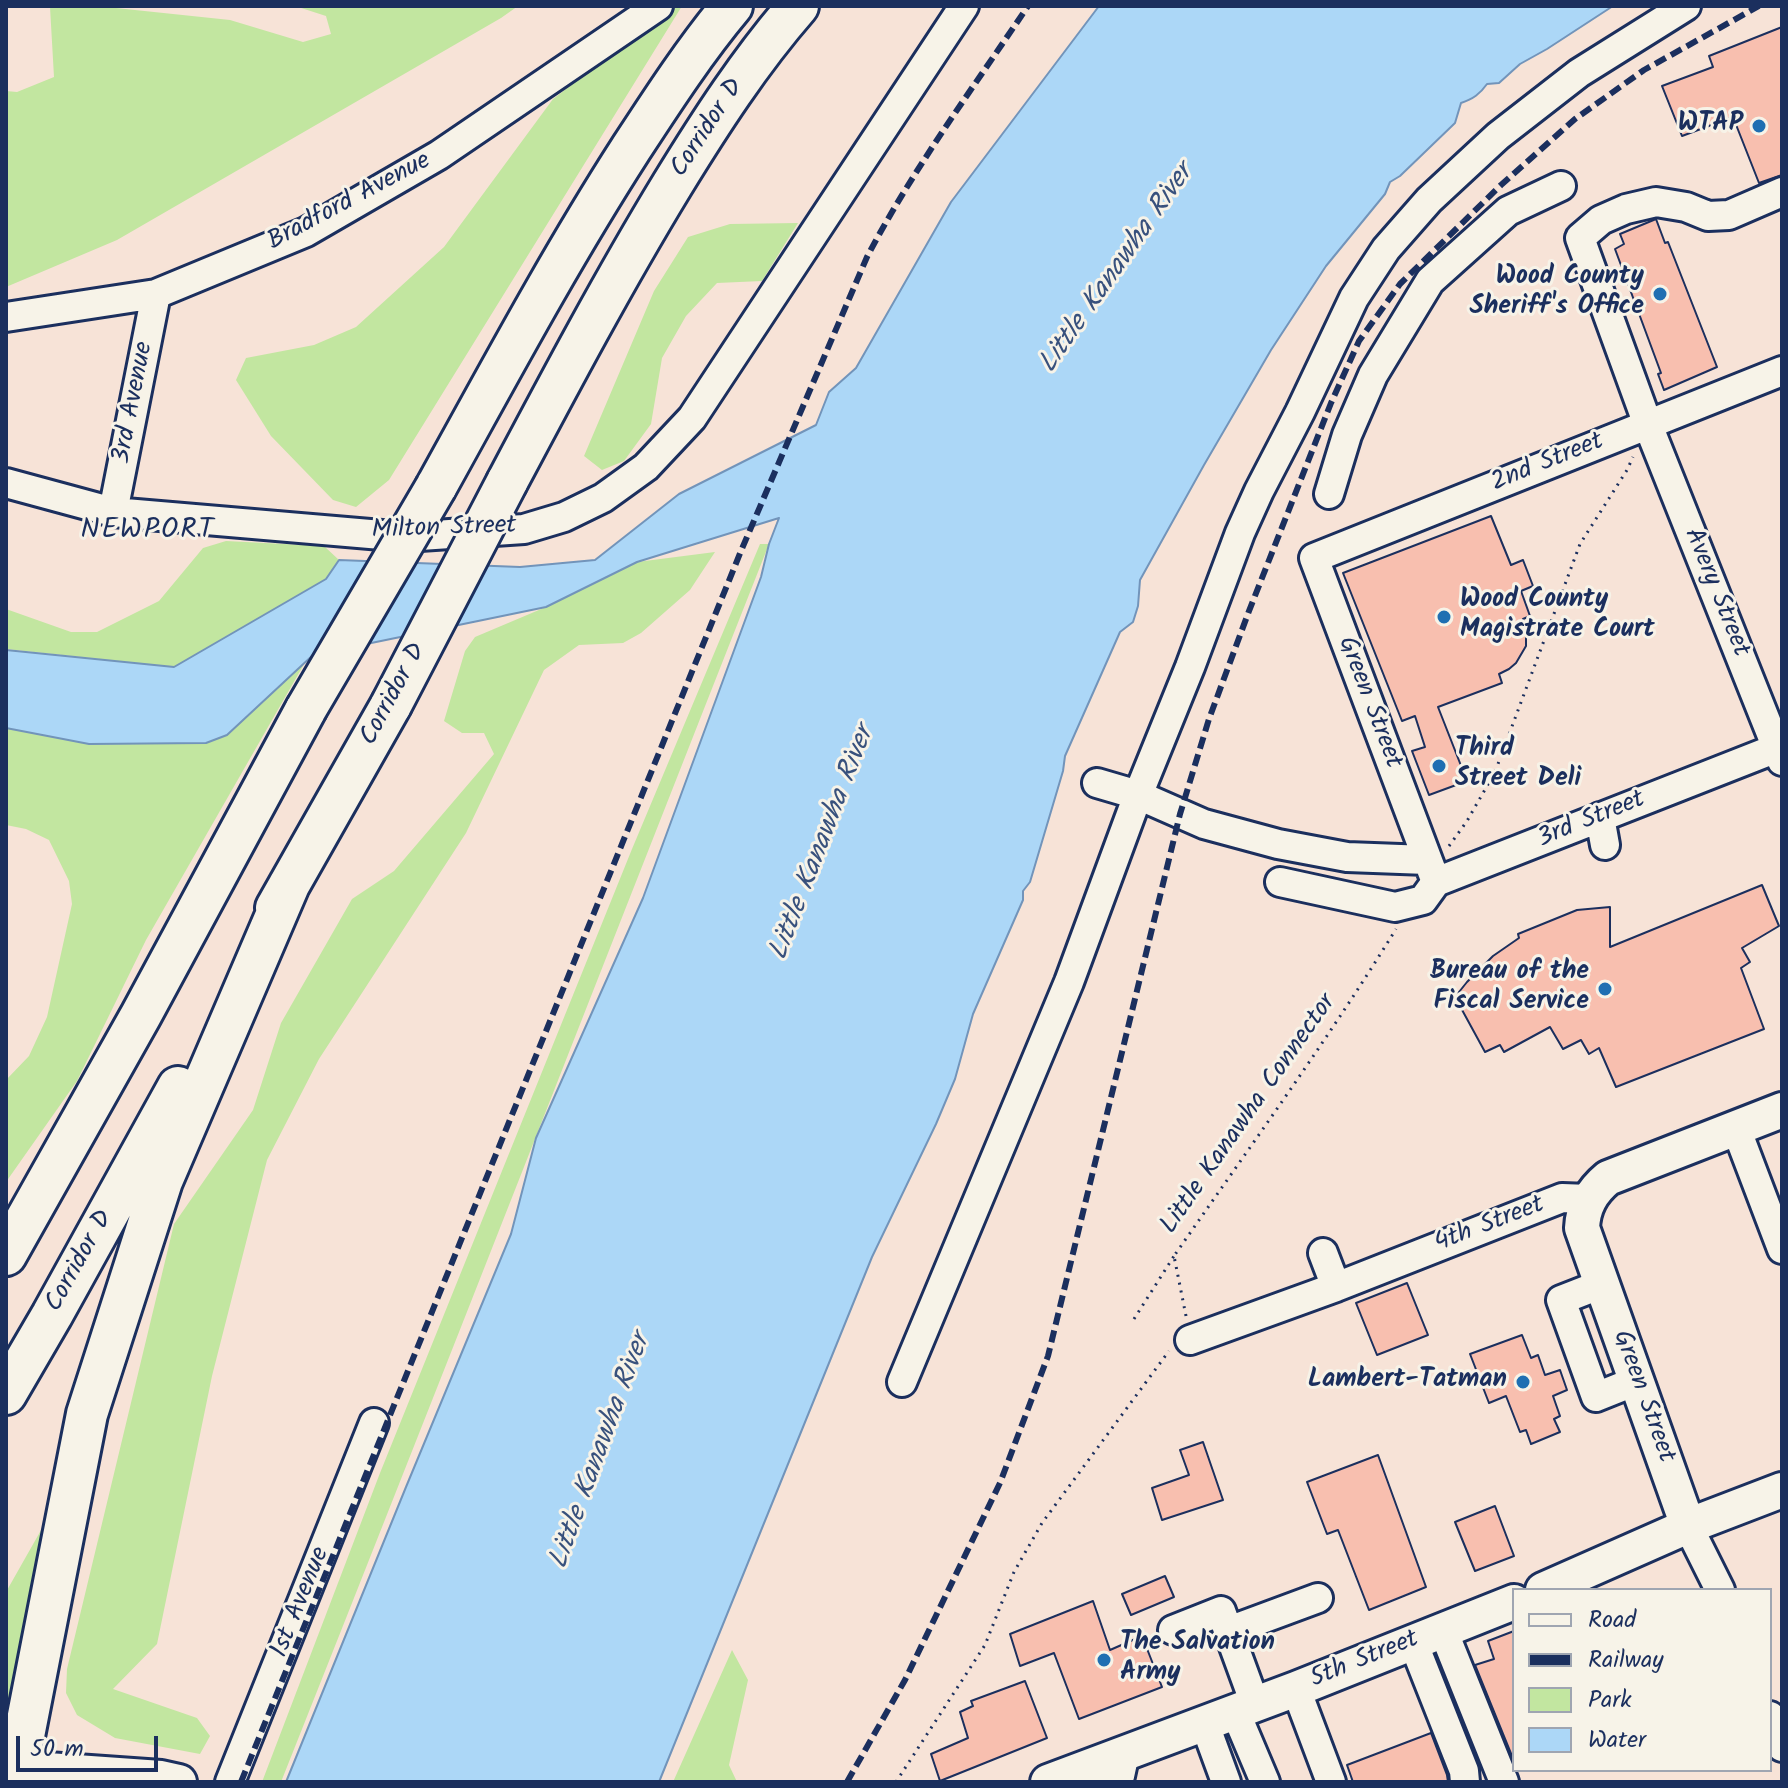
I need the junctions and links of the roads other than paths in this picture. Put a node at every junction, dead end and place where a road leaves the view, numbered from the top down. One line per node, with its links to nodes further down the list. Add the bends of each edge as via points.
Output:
1 (658, 6): 8 (street, Bradford Avenue, via 439,155 306,232)
2 (732, 6): 24 (highway, Corridor D, bridge, via 661,103 559,264 306,709)
3 (798, 6): 23 (highway, Corridor D, bridge, via 729,97 636,243 391,705)
4 (964, 6): 14 (street, Milton Street, via 692,418 646,467 603,498 524,529 405,537)
5 (1686, 6): 18 (street, via 1579,73 1498,136 1386,249 1354,298 1259,491)
6 (1561, 186): 13 (street, via 1508,211 1430,281 1373,375)
7 (1782, 192): 11 (street, Avery Street, via 1729,215 1708,216 1656,202 1601,220 1580,238)
8 (156, 294): 9 (street, Bradford Avenue); 14 (street, 3rd Avenue)
9 (6, 317)
10 (1782, 371): 11 (street, 2nd Street)
11 (1648, 425): 15 (street, 2nd Street); 16 (street, Avery Street)
12 (6, 483): 14 (street, Milton Street)
13 (1329, 494)
14 (113, 512)
15 (1314, 558): 21 (street, Green Street)
16 (1780, 752): 19 (street, 3rd Street)
17 (1097, 783): 18 (street)
18 (1138, 795): 21 (street, via 1204,824 1278,844); 34 (street, via 1069,982)
19 (1600, 817): 20 (street); 21 (street, 3rd Street)
20 (1605, 845)
21 (1429, 864): 22 (street, via 1423,900 1395,907)
22 (1280, 882)
23 (289, 885): 35 (highway, Corridor D); 51 (highway, via 162,1181 87,1414)
24 (141, 1015): 28 (highway); 31 (highway, Corridor D)
25 (1782, 1110): 26 (main road)
26 (1736, 1128): 27 (main road, via 1608,1178); 29 (street)
27 (1589, 1199): 32 (street, 4th Street, via 1562,1198); 38 (main road, Green Street, via 1582,1228)
28 (6, 1203)
29 (1782, 1249)
30 (1323, 1253): 32 (street)
31 (6, 1255)
32 (1336, 1287): 33 (street, 4th Street)
33 (1190, 1340)
34 (902, 1382)
35 (6, 1394)
36 (374, 1423): 54 (street, 1st Avenue)
37 (1782, 1490): 38 (main road)
38 (1688, 1526): 39 (main road); 40 (street, Green Street)
39 (1548, 1588)
40 (1719, 1588)
41 (1318, 1598): 44 (street)
42 (1512, 1603): 45 (main road, 5th Street)
43 (1173, 1630): 44 (street, via 1221,1611)
44 (1229, 1631): 47 (street)
45 (1428, 1636): 46 (main road, 5th Street); 58 (street); 59 (street)
46 (1296, 1689): 47 (main road, 5th Street); 57 (street)
47 (1231, 1712): 50 (main road, 5th Street); 53 (street); 56 (street)
48 (1772, 1721): 49 (street)
49 (1782, 1747)
50 (1119, 1768): 55 (main road, 5th Street)
51 (13, 1774): 52 (main road)
52 (170, 1780)
53 (1220, 1781)
54 (230, 1782)
55 (1048, 1782)
56 (1265, 1782)
57 (1331, 1782)
58 (1465, 1782)
59 (1504, 1782)

